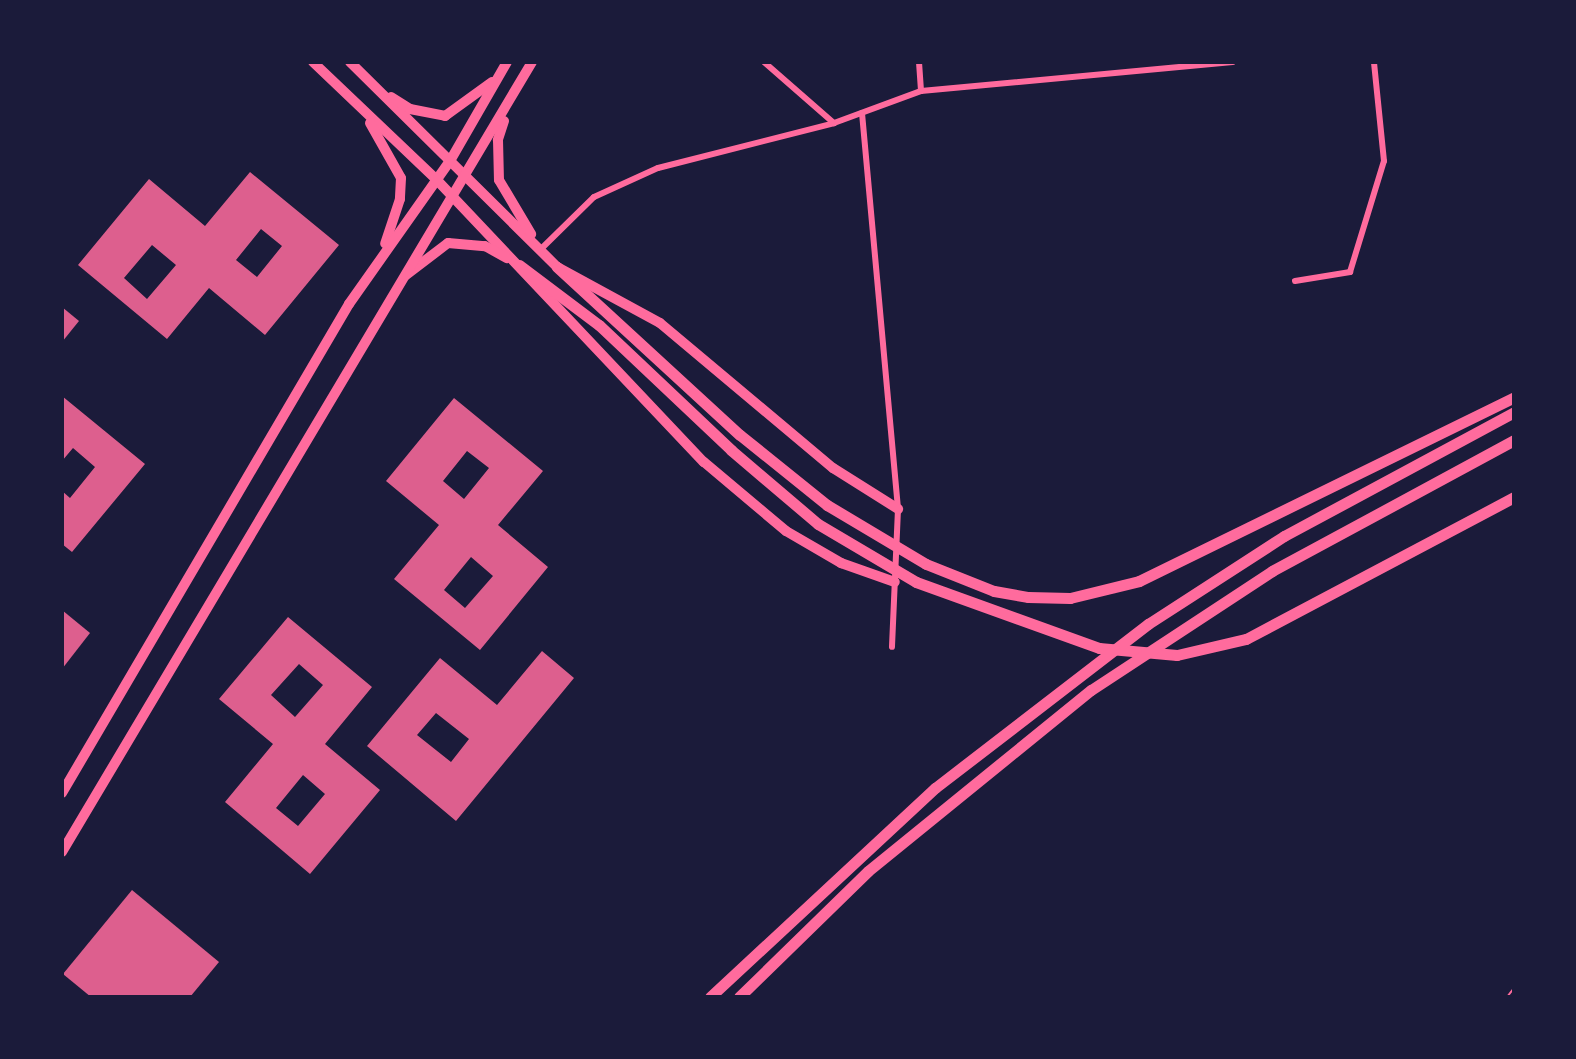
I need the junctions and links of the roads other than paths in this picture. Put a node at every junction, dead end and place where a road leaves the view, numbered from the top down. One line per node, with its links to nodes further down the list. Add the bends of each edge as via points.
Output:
1 (313, 62): 13 (main road)
2 (350, 62): 10 (main road)
3 (507, 62): 9 (main road)
4 (532, 62): 12 (main road)
5 (764, 62): 15 (street)
6 (919, 62): 11 (street)
7 (1233, 62): 11 (street)
8 (1374, 62): 24 (street, via 1384,161 1350,272)
9 (499, 76): 10 (main road, via 445,116 410,109); 16 (main road)
10 (374, 86): 16 (main road)
11 (921, 91): 14 (street)
12 (512, 98): 17 (main road); 20 (main road, via 498,140 499,180)
13 (352, 99): 18 (main road); 21 (main road, via 386,145 401,178 400,199)
14 (862, 113): 15 (street); 30 (street)
15 (834, 123): 20 (street, via 658,168 594,197)
16 (450, 161): 17 (main road); 18 (main road)
17 (466, 177): 19 (main road); 20 (main road)
18 (435, 178): 19 (main road); 21 (main road)
19 (451, 198): 22 (main road); 25 (main road)
20 (541, 249): 23 (main road)
21 (380, 258): 33 (main road)
22 (519, 265): 25 (main road, via 464,241 435,250); 29 (highway, via 572,304 818,524 916,582 1051,633 1136,654 1177,655 1246,639); 31 (main road, via 555,310 704,462 786,531 841,563)
23 (557, 267): 26 (highway, via 740,435 861,527 926,564 994,591 1028,597 1106,592 1139,581); 30 (main road, via 660,323 833,468)
24 (1295, 281)
25 (396, 283): 34 (main road)
26 (1514, 397)
27 (1514, 412): 35 (highway, via 1284,536 1136,633 935,788)
28 (1514, 440): 36 (highway, via 1272,571 1091,690 868,871)
29 (1514, 497)
30 (898, 509): 31 (street)
31 (895, 582): 32 (street)
32 (892, 647)
33 (64, 788)
34 (62, 852)
35 (710, 997)
36 (739, 997)

